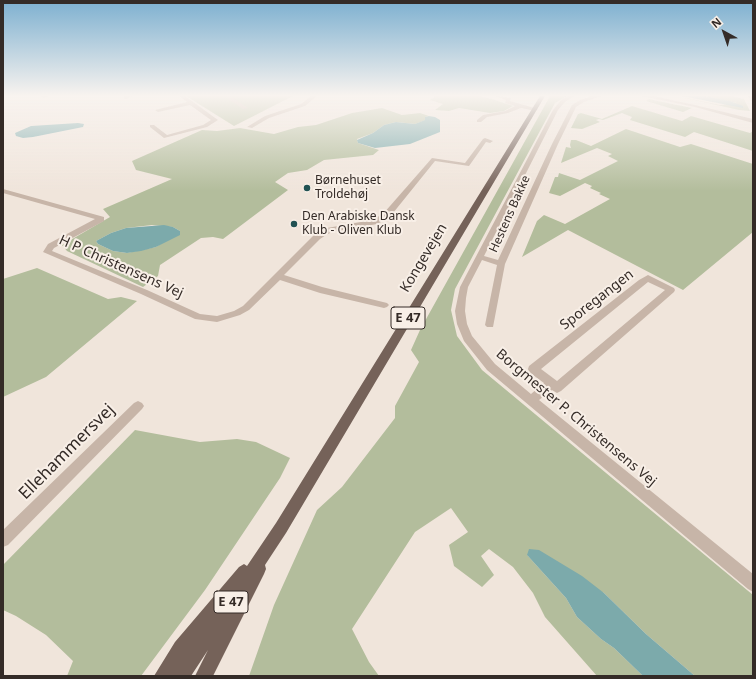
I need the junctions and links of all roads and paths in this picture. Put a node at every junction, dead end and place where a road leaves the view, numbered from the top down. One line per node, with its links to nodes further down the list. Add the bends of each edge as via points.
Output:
1 (154, 128): 2 (street, via 166,137)
2 (199, 128)
3 (523, 128): 19 (main road, Kongevejen / E 47)
4 (549, 128): 9 (street, Borgmester P. Christensens Vej)
5 (561, 128): 9 (street, Hestens Bakke)
6 (490, 141): 7 (street, via 485,140 467,165 434,159)
7 (431, 163): 8 (street); 13 (street, H P Christensens Vej, via 386,216 374,222 323,233)
8 (472, 170)
9 (533, 171): 11 (street, Borgmester P. Christensens Vej); 12 (street, Hestens Bakke)
10 (3, 191): 13 (street, H P Christensens Vej, via 101,219 51,246 47,252 198,317 217,319 238,313)
11 (480, 257): 12 (street, Hestens Bakke); 17 (street, Borgmester P. Christensens Vej, via 460,298 462,324 478,352)
12 (501, 264): 15 (street, Hestens Bakke)
13 (278, 276): 14 (street, via 320,290)
14 (384, 305)
15 (490, 325)
16 (552, 383): 16 (street, Sporegangen, via 533,369 642,282 648,278 671,290 557,388); 17 (street, Sporegangen)
17 (531, 401): 21 (street, Borgmester P. Christensens Vej)
18 (138, 406): 20 (street, Ellehammersvej)
19 (280, 528): 22 (main road, via 181,648); 23 (main road, Kongevejen / E 47); 24 (main road, Kongevejen / E 47)
20 (3, 540)
21 (753, 584)
22 (163, 676)
23 (181, 676)
24 (204, 676)

